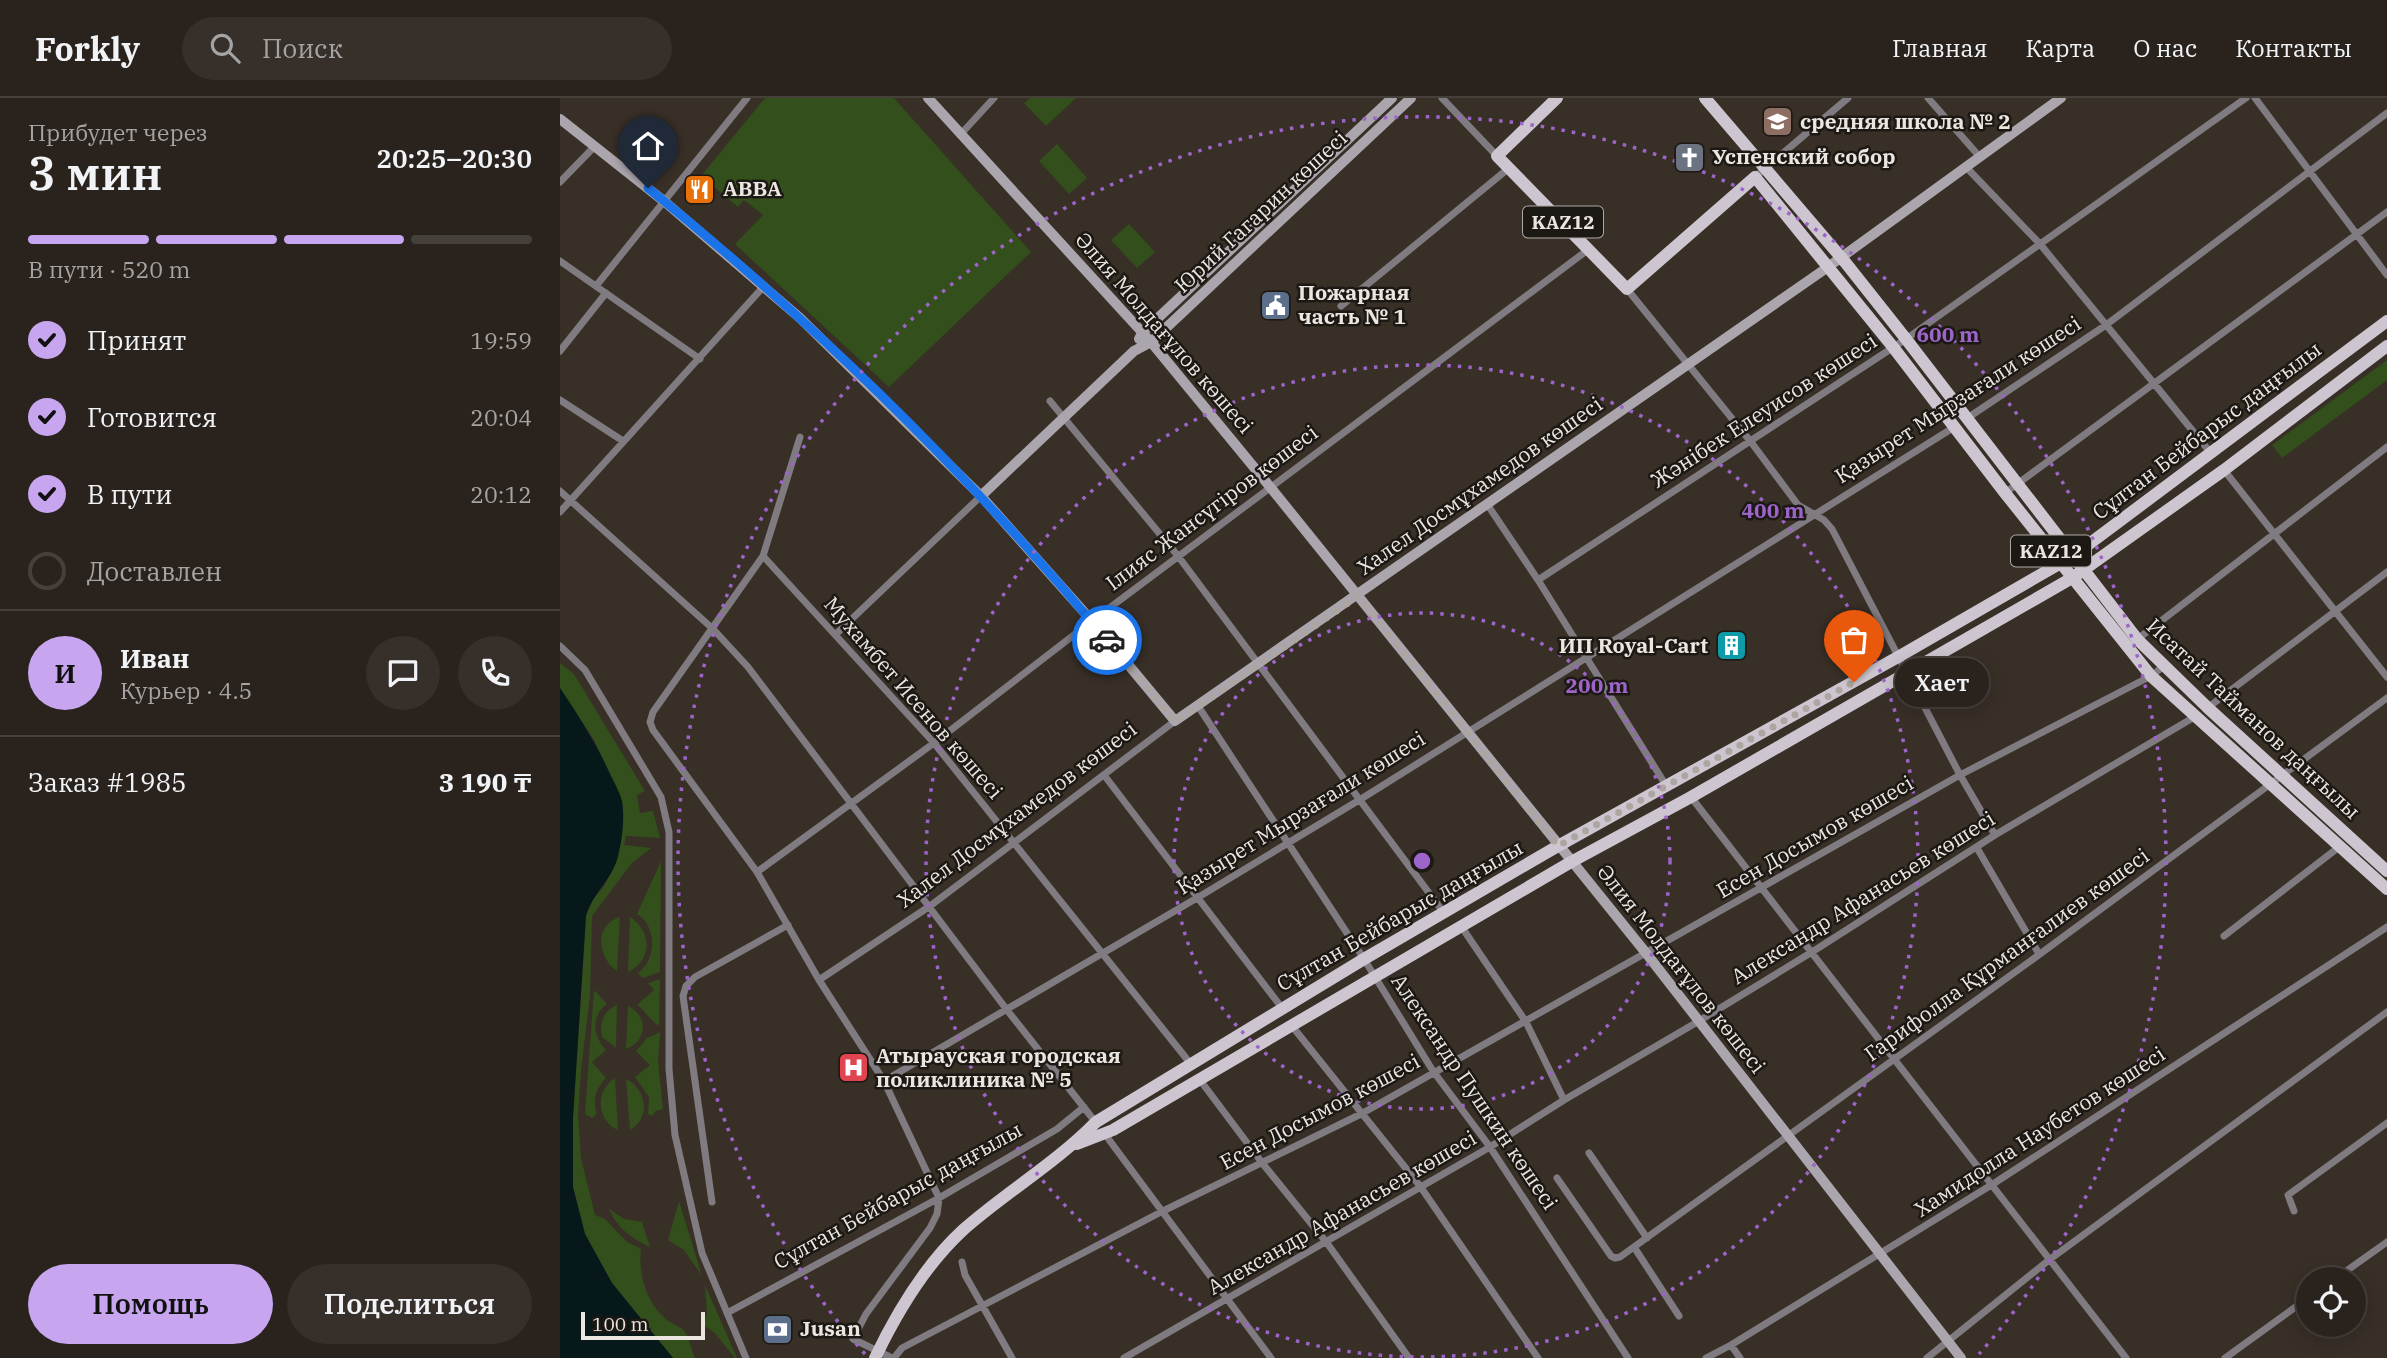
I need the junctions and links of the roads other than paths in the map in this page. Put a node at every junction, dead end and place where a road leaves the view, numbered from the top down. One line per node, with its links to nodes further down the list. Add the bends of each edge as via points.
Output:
1 (747, 98): 25 (street)
2 (928, 98): 16 (street, Әлия Молдағұлов көшесі)
3 (993, 98): 16 (street)
4 (1392, 98): 41 (street, Юрий Гагарин көшесі)
5 (1411, 98): 43 (street, Юрий Гагарин көшесі)
6 (1442, 98): 18 (street)
7 (1558, 98): 18 (main road)
8 (1705, 98): 23 (main road, Исатай Тайманов даңғылы / KAZ12)
9 (1848, 98): 23 (street)
10 (1928, 98): 19 (street)
11 (2061, 98): 19 (street, Халел Досмұхамедов көшесі)
12 (2246, 98): 28 (street, Жәнібек Елеуисов көшесі)
13 (2255, 98): 22 (street)
14 (2387, 113): 22 (street, Қазырет Мырзағали көшесі)
15 (560, 119): 17 (street)
16 (960, 135): 41 (street, Әлия Молдағұлов көшесі)
17 (595, 146): 24 (street); 25 (street)
18 (1497, 156): 21 (main road, KAZ12)
19 (1979, 156): 20 (street, Халел Досмұхамедов көшесі)
20 (1965, 166): 28 (street); 30 (street, Халел Досмұхамедов көшесі)
21 (1510, 168): 29 (main road, KAZ12); 38 (street)
22 (2310, 172): 27 (street); 40 (street, Қазырет Мырзағали көшесі)
23 (1760, 173): 30 (main road, Исатай Тайманов даңғылы / KAZ12); 32 (main road, Исатай Тайманов даңғылы / KAZ12); 36 (main road)
24 (560, 182)
25 (665, 202): 34 (street); 35 (street)
26 (2387, 212): 27 (street)
27 (2357, 235): 33 (street); 50 (street)
28 (2040, 244): 40 (street); 42 (street, Жәнібек Елеуисов көшесі)
29 (1588, 249): 36 (main road, KAZ12); 63 (street, Ілияс Жансүгіров көшесі)
30 (1841, 257): 32 (street, Халел Досмұхамедов көшесі); 42 (main road, Исатай Тайманов даңғылы / KAZ12)
31 (560, 261): 34 (street)
32 (1828, 267): 45 (main road, Исатай Тайманов даңғылы / KAZ12); 49 (street, Халел Досмұхамедов көшесі)
33 (2387, 275)
34 (596, 286): 37 (street)
35 (764, 286): 48 (street); 66 (street)
36 (1628, 289): 49 (street)
37 (606, 293): 46 (street); 48 (street)
38 (1341, 306)
39 (2387, 321): 60 (main road, Сұлтан Бейбарыс даңғылы)
40 (2106, 325): 50 (street); 53 (street, Қазырет Мырзағали көшесі)
41 (1142, 333): 43 (street, Әлия Молдағұлов көшесі); 47 (street, Юрий Гагарин көшесі)
42 (1906, 339): 45 (street, Жәнібек Елеуисов көшесі); 53 (main road, Исатай Тайманов даңғылы / KAZ12)
43 (1151, 342): 47 (street, Юрий Гагарин көшесі); 63 (street, Әлия Молдағұлов көшесі)
44 (2387, 346): 61 (main road, Сұлтан Бейбарыс даңғылы)
45 (1894, 347): 55 (main road, Исатай Тайманов даңғылы / KAZ12); 58 (street, Жәнібек Елеуисов көшесі)
46 (560, 351)
47 (1134, 351): 54 (street, Юрий Гагарин көшесі)
48 (700, 359): 57 (street)
49 (1689, 364): 58 (street); 68 (street, Халел Досмұхамедов көшесі)
50 (2153, 383): 60 (street); 62 (street)
51 (560, 400): 57 (street)
52 (1050, 401): 54 (street)
53 (1968, 418): 55 (street, Қазырет Мырзағали көшесі); 62 (main road, Исатай Тайманов даңғылы / KAZ12)
54 (1063, 419): 66 (street, Юрий Гагарин көшесі); 73 (street)
55 (1956, 426): 65 (main road, Исатай Тайманов даңғылы / KAZ12); 70 (street, Қазырет Мырзағали көшесі)
56 (800, 437): 72 (street)
57 (623, 441): 67 (street)
58 (1751, 442): 70 (street, via 1798,505); 79 (street, Жәнібек Елеуисов көшесі)
59 (2387, 447): 71 (street)
60 (2210, 452): 74 (main road, Сұлтан Бейбарыс даңғылы)
61 (2224, 470): 71 (street); 76 (main road, Сұлтан Бейбарыс даңғылы)
62 (2018, 483): 65 (street); 74 (main road, Исатай Тайманов даңғылы / KAZ12)
63 (1271, 488): 73 (street, Ілияс Жансүгіров көшесі); 80 (street, Әлия Молдағұлов көшесі)
64 (560, 491): 67 (street)
65 (2005, 493): 75 (main road, Исатай Тайманов даңғылы / KAZ12)
66 (981, 496): 82 (street); 84 (street, Юрий Гагарин көшесі)
67 (571, 500): 69 (street); 83 (street)
68 (1487, 505): 79 (street); 80 (street, Халел Досмұхамедов көшесі)
69 (560, 512)
70 (1815, 514): 87 (street, via 1832,529); 88 (street, Қазырет Мырзағали көшесі)
71 (2276, 533): 81 (street); 85 (street)
72 (763, 556): 83 (street); 84 (street, Мухамбет Исенов көшесі)
73 (1178, 556): 82 (street, Ілияс Жансүгіров көшесі); 89 (street)
74 (2073, 556): 75 (main road, Сұлтан Бейбарыс даңғылы); 76 (main road, Исатай Тайманов даңғылы / KAZ12)
75 (2061, 563): 78 (main road, Исатай Тайманов даңғылы / KAZ12); 87 (main road, Сұлтан Бейбарыс даңғылы)
76 (2085, 570): 78 (main road, Сұлтан Бейбарыс даңғылы); 85 (main road, Исатай Тайманов даңғылы / KAZ12)
77 (2387, 572): 81 (street, Александр Афанасьев көшесі)
78 (2073, 578): 85 (main road, Исатай Тайманов даңғылы / KAZ12); 91 (main road, Сұлтан Бейбарыс даңғылы)
79 (1538, 580): 88 (street)
80 (1358, 596): 89 (street, Халел Досмұхамедов көшесі); 100 (street, Әлия Молдағұлов көшесі)
81 (2336, 611): 93 (street); 96 (street, Александр Афанасьев көшесі)
82 (1092, 621): 99 (street); 102 (street, Ілияс Жансүгіров көшесі)
83 (713, 629): 110 (street, via 748,667); 119 (street, via 650,722)
84 (836, 634): 102 (street, Мухамбет Исенов көшесі)
85 (2132, 643): 90 (main road, Исатай Тайманов даңғылы / KAZ12); 92 (main road, Исатай Тайманов даңғылы / KAZ12)
86 (560, 646): 176 (street, via 585,670 661,797 669,832 668,1069 674,1127 702,1254)
87 (1898, 657): 91 (street); 98 (main road, Сұлтан Бейбарыс даңғылы)
88 (1586, 659): 100 (street, Қазырет Мырзағали көшесі); 107 (street)
89 (1258, 663): 95 (street, Халел Досмұхамедов көшесі); 109 (street)
90 (2164, 666): 92 (street, Есен Досымов көшесі); 96 (main road, Исатай Тайманов даңғылы / KAZ12)
91 (1907, 674): 101 (main road, Сұлтан Бейбарыс даңғылы); 104 (street)
92 (2151, 676): 97 (main road, Исатай Тайманов даңғылы / KAZ12); 104 (street, Есен Досымов көшесі)
93 (2387, 677)
94 (2387, 698): 105 (street, Гарифолла Құрманғалиев көшесі)
95 (1198, 706): 99 (street, Халел Досмұхамедов көшесі); 113 (street, Александр Пушкин көшесі)
96 (2208, 708): 97 (street, Александр Афанасьев көшесі); 105 (main road, Исатай Тайманов даңғылы / KAZ12)
97 (2195, 716): 106 (main road, Исатай Тайманов даңғылы / KAZ12); 111 (street, Александр Афанасьев көшесі)
98 (1787, 719): 101 (main road); 107 (main road, Сұлтан Бейбарыс даңғылы)
99 (1175, 722): 103 (street, Халел Досмұхамедов көшесі)
100 (1466, 732): 109 (street, Қазырет Мырзағали көшесі); 114 (street, Әлия Молдағұлов көшесі)
101 (1797, 737): 108 (main road, Сұлтан Бейбарыс даңғылы)
102 (934, 743): 110 (street, Ілияс Жансүгіров көшесі); 112 (street, Мухамбет Исенов көшесі)
103 (1104, 775): 112 (street, Халел Досмұхамедов көшесі); 122 (street)
104 (1961, 775): 111 (street); 120 (street, Есен Досымов көшесі)
105 (2283, 776): 106 (street, Гарифолла Құрманғалиев көшесі); 118 (main road, Исатай Тайманов даңғылы / KAZ12)
106 (2271, 785): 115 (main road, Исатай Тайманов даңғылы / KAZ12); 132 (street, Гарифолла Құрманғалиев көшесі)
107 (1667, 787): 114 (main road, Сұлтан Бейбарыс даңғылы)
108 (1691, 797): 117 (main road, Сұлтан Бейбарыс даңғылы); 120 (street)
109 (1361, 799): 113 (street, Қазырет Мырзағали көшесі); 124 (street)
110 (853, 804): 119 (street, Ілияс Жансүгіров көшесі); 123 (street)
111 (1995, 835): 116 (street, Александр Афанасьев көшесі)
112 (1014, 842): 123 (street, Халел Досмұхамедов көшесі); 131 (street, Мухамбет Исенов көшесі)
113 (1288, 843): 122 (street, Қазырет Мырзағали көшесі); 133 (street, Александр Пушкин көшесі)
114 (1558, 846): 117 (street, Әлия Молдағұлов көшесі); 124 (main road, Сұлтан Бейбарыс даңғылы)
115 (2339, 847): 121 (main road, Исатай Тайманов даңғылы / KAZ12); 128 (street)
116 (1977, 848): 129 (street, Александр Афанасьев көшесі); 132 (street)
117 (1571, 862): 126 (main road, Сұлтан Бейбарыс даңғылы); 130 (street, Әлия Молдағұлов көшесі)
118 (2387, 871)
119 (757, 872): 125 (street)
120 (1762, 888): 129 (street); 130 (street, Есен Досымов көшесі)
121 (2387, 889)
122 (1198, 898): 131 (street, Қазырет Мырзағали көшесі); 136 (street)
123 (930, 906): 135 (street, Халел Досмұхамедов көшесі); 137 (street)
124 (1444, 913): 133 (main road, Сұлтан Бейбарыс даңғылы)
125 (788, 925): 135 (street); 162 (street, via 695,977 683,996)
126 (1461, 926): 134 (main road, Сұлтан Бейбарыс даңғылы); 139 (street)
127 (2387, 927): 159 (street, Хамидолла Наубетов көшесі)
128 (2224, 936)
129 (1812, 952): 140 (street, Александр Афанасьев көшесі); 142 (street)
130 (1646, 953): 139 (street, Есен Досымов көшесі); 140 (street, Әлия Молдағұлов көшесі)
131 (1102, 954): 137 (street, Қазырет Мырзағали көшесі); 143 (street, Мухамбет Исенов көшесі)
132 (2039, 954): 142 (street, Гарифолла Құрманғалиев көшесі)
133 (1364, 959): 134 (street, Александр Пушкин көшесі); 136 (main road, Сұлтан Бейбарыс даңғылы)
134 (1374, 978): 141 (main road, Сұлтан Бейбарыс даңғылы); 144 (street, Александр Пушкин көшесі)
135 (819, 980): 146 (street)
136 (1282, 1008): 143 (main road, Сұлтан Бейбарыс даңғылы)
137 (1007, 1010): 146 (street, Қазырет Мырзағали көшесі); 148 (street)
138 (2387, 1012): 170 (street)
139 (1526, 1021): 144 (street, Есен Досымов көшесі); 147 (street)
140 (1699, 1021): 147 (street, Александр Афанасьев көшесі); 153 (street, Әлия Молдағұлов көшесі)
141 (1292, 1026): 145 (main road, Сұлтан Бейбарыс даңғылы); 149 (street)
142 (1895, 1058): 153 (street, Гарифолла Құрманғалиев көшесі); 159 (street)
143 (1191, 1063): 150 (main road, Сұлтан Бейбарыс даңғылы)
144 (1433, 1071): 149 (street, Есен Досымов көшесі); 155 (street, Александр Пушкин көшесі)
145 (1200, 1080): 152 (main road, Сұлтан Бейбарыс даңғылы); 157 (street)
146 (884, 1081): 161 (street)
147 (1564, 1100): 155 (street, Александр Афанасьев көшесі)
148 (1084, 1107): 150 (street); 161 (street, Сұлтан Бейбарыс даңғылы, via 1057,1129)
149 (1361, 1114): 157 (street, Есен Досымов көшесі); 160 (street)
150 (1096, 1122): 152 (street); 154 (main road, Сұлтан Бейбарыс даңғылы)
151 (2387, 1123): 163 (street, via 2288,1195)
152 (1105, 1134): 154 (main road, Сұлтан Бейбарыс даңғылы); 164 (street)
153 (1788, 1136): 165 (street, Гарифолла Құрманғалиев көшесі); 169 (street, Әлия Молдағұлов көшесі)
154 (1073, 1145): 181 (main road, Сұлтан Бейбарыс даңғылы, via 960,1233 910,1293)
155 (1490, 1147): 160 (street, Александр Афанасьев көшесі); 188 (street, Александр Пушкин көшесі)
156 (1589, 1153): 165 (street)
157 (1263, 1164): 164 (street, Есен Досымов көшесі); 167 (street)
158 (1557, 1178): 168 (street, via 1611,1256 1620,1257)
159 (1993, 1184): 169 (street, Хамидолла Наубетов көшесі); 170 (street)
160 (1420, 1186): 167 (street, Александр Афанасьев көшесі); 187 (street)
161 (939, 1198): 176 (street, Сұлтан Бейбарыс даңғылы); 182 (street, via 930,1228 866,1314 853,1339)
162 (712, 1202)
163 (2294, 1211)
164 (1161, 1212): 173 (street); 174 (street, Есен Досымов көшесі)
165 (1647, 1238): 168 (street, Гарифолла Құрманғалиев көшесі)
166 (2387, 1241): 172 (street)
167 (1327, 1242): 173 (street, Александр Афанасьев көшесі); 186 (street)
168 (1634, 1247): 177 (street)
169 (1880, 1254): 178 (street, Әлия Молдағұлов көшесі); 179 (street, Хамидолла Наубетов көшесі)
170 (2049, 1260): 178 (street); 193 (street)
171 (962, 1262): 174 (street)
172 (2351, 1267)
173 (1228, 1300): 184 (street, Александр Афанасьев көшесі); 185 (street)
174 (980, 1305): 182 (street, Есен Досымов көшесі, via 902,1348); 183 (street)
175 (2296, 1307): 194 (street)
176 (727, 1313): 180 (street)
177 (1679, 1316)
178 (1948, 1342): 191 (street); 192 (street, Әлия Молдағұлов көшесі)
179 (1731, 1345): 189 (street, Хамидолла Наубетов көшесі); 190 (street)
180 (746, 1358)
181 (875, 1358)
182 (893, 1358)
183 (1012, 1358)
184 (1124, 1358)
185 (1271, 1358)
186 (1409, 1358)
187 (1538, 1358)
188 (1628, 1358)
189 (1706, 1358)
190 (1740, 1358)
191 (1927, 1358)
192 (1961, 1358)
193 (2126, 1358)
194 (2225, 1358)

